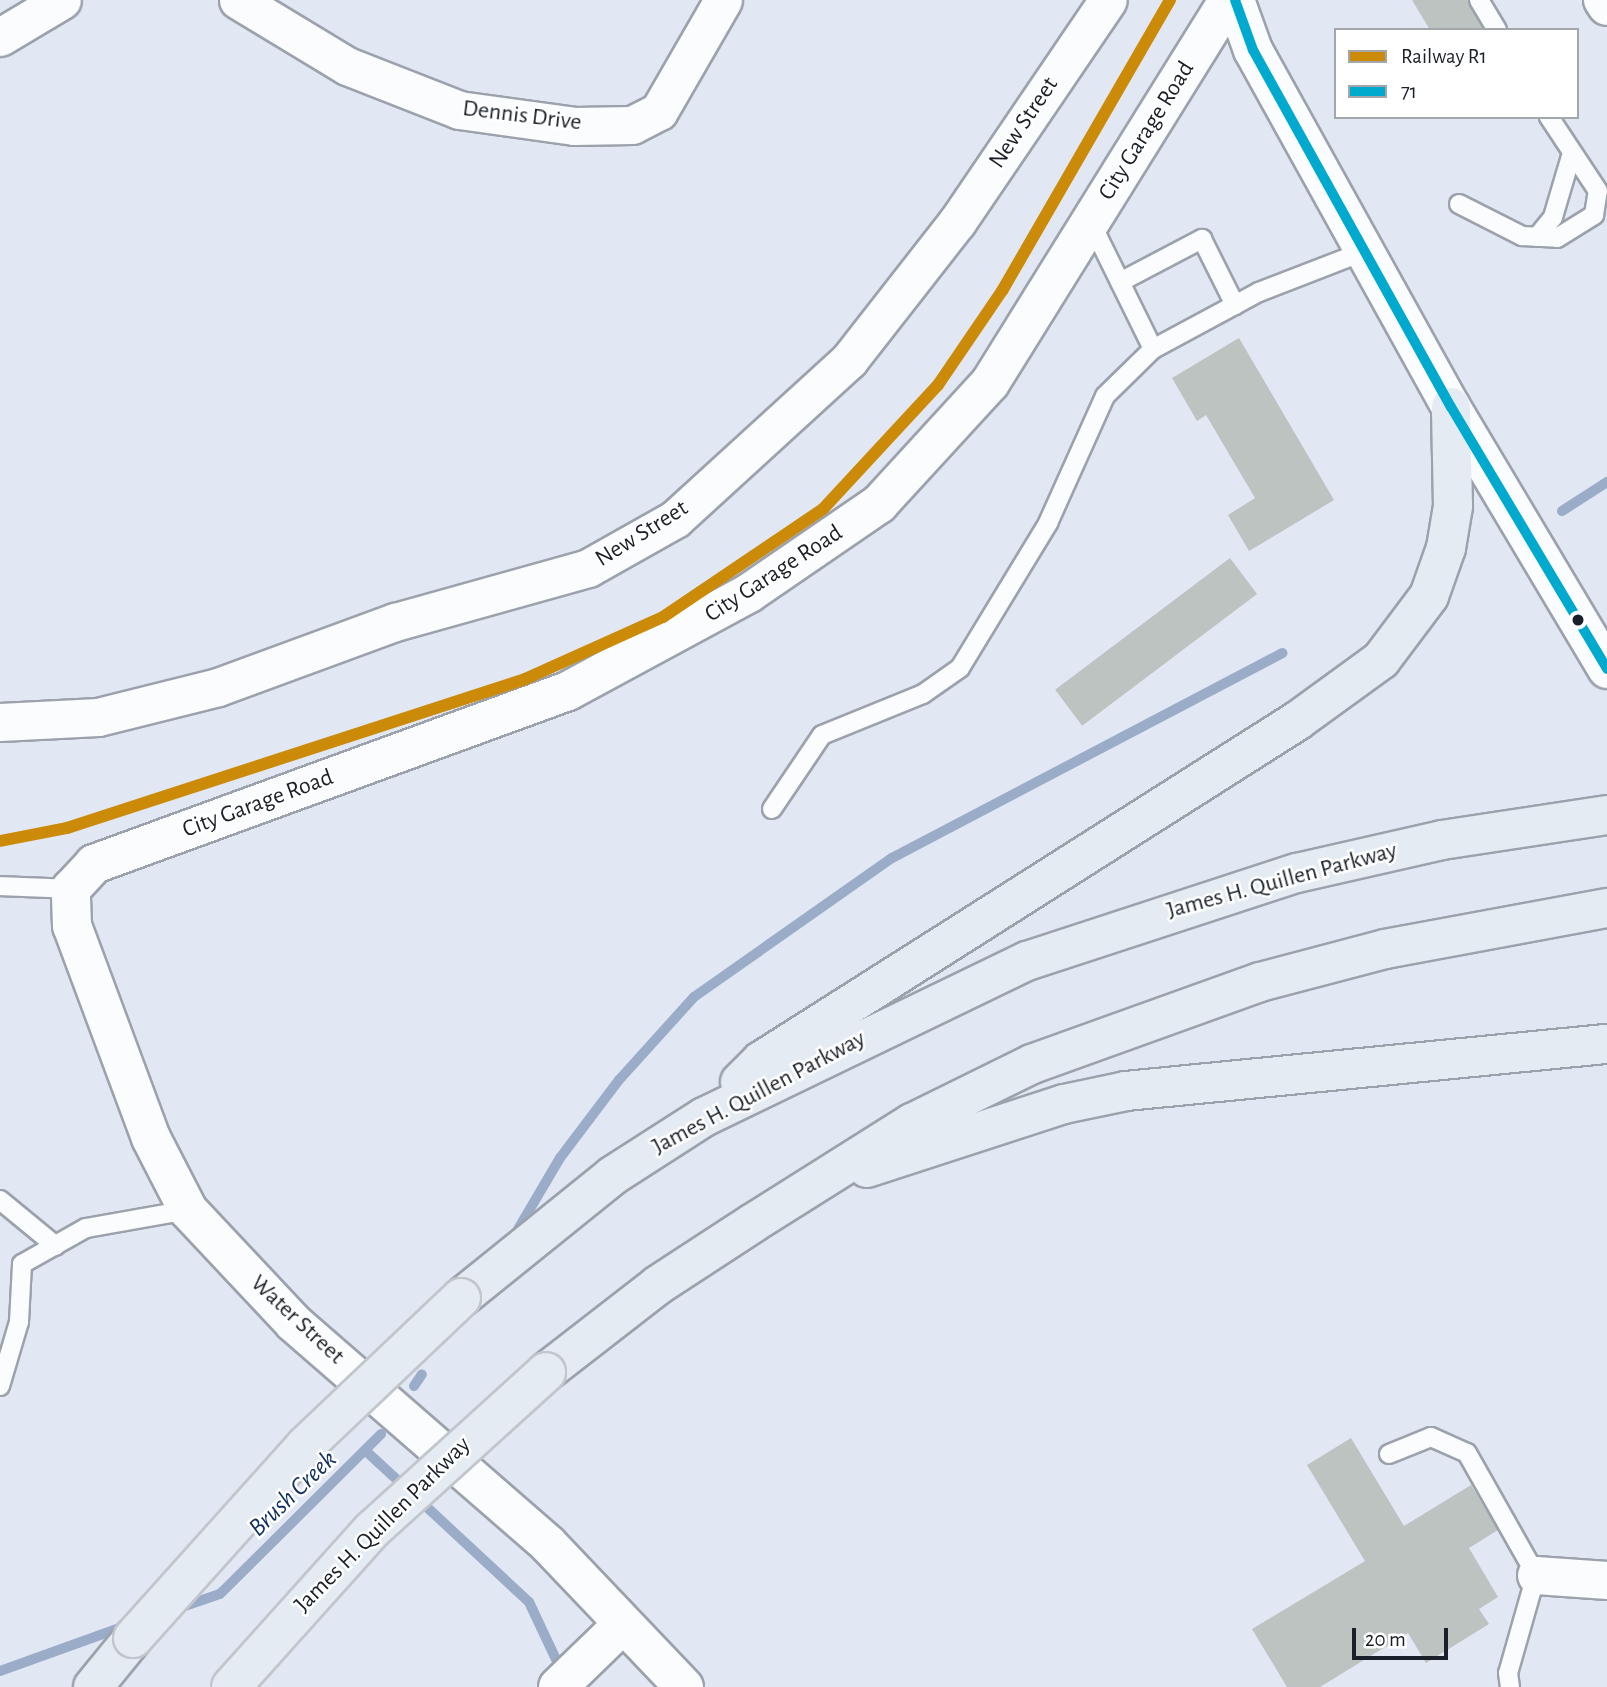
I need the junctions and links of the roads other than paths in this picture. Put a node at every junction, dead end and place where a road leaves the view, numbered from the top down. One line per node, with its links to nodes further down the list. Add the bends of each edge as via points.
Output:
1 (62, 0): 11 (street)
2 (238, 0): 3 (street, Dennis Drive, via 347,66 459,110 574,126 632,125 659,111)
3 (723, 0)
4 (1108, 0): 23 (street, New Street, via 957,222 849,360 675,519 587,568 396,622 218,687 99,717)
5 (1227, 0): 15 (street, City Garage Road)
6 (1235, 0): 17 (street, via 1253,50)
7 (1479, 0): 10 (lane)
8 (1603, 0): 9 (street)
9 (1607, 6)
10 (1496, 28)
11 (0, 37)
12 (1550, 119): 13 (lane)
13 (1572, 153): 16 (lane, via 1553,217); 16 (lane, via 1598,191 1594,215 1574,233)
14 (1459, 204): 16 (lane, via 1522,236)
15 (1091, 223): 18 (lane); 26 (street, City Garage Road, via 989,383 888,494 749,593 568,691)
16 (1537, 237)
17 (1365, 251): 19 (lane); 21 (street)
18 (1120, 282): 19 (lane, via 1202,239); 20 (lane)
19 (1235, 305): 20 (lane)
20 (1153, 349): 24 (lane, via 1125,370 1105,396 1048,523 960,668 923,694 822,736)
21 (1451, 407): 22 (street); 30 (highway, via 1453,506 1446,548 1429,596 1381,660 1297,721 761,1061)
22 (1607, 669)
23 (0, 722)
24 (772, 809)
25 (1596, 816): 30 (highway, James H. Quillen Parkway, via 1442,839 1297,873 1134,922 923,1006)
26 (83, 876): 27 (lane, City Garage Road); 33 (street, Water Street, via 72,926 151,1138)
27 (0, 886)
28 (1607, 908): 31 (highway, James H. Quillen Parkway, via 1385,949 1139,1021 912,1123)
29 (1607, 1044): 31 (highway, via 1126,1091 1064,1104)
30 (704, 1117): 40 (highway, James H. Quillen Parkway, bridge, via 612,1176 461,1298 305,1446)
31 (828, 1180): 41 (highway, James H. Quillen Parkway, bridge, via 658,1285 545,1372 372,1530)
32 (0, 1200): 34 (lane)
33 (188, 1210): 34 (lane, via 86,1228); 39 (street, Water Street, via 294,1323 466,1468)
34 (56, 1246): 35 (lane, via 22,1264 19,1322)
35 (0, 1385)
36 (1389, 1454): 37 (lane, via 1431,1437 1467,1453)
37 (1536, 1575): 38 (street); 44 (lane, via 1508,1673)
38 (1607, 1580)
39 (622, 1625): 42 (street); 43 (street, Water Street)
40 (93, 1687)
41 (232, 1687)
42 (558, 1687)
43 (684, 1687)
44 (1510, 1687)

